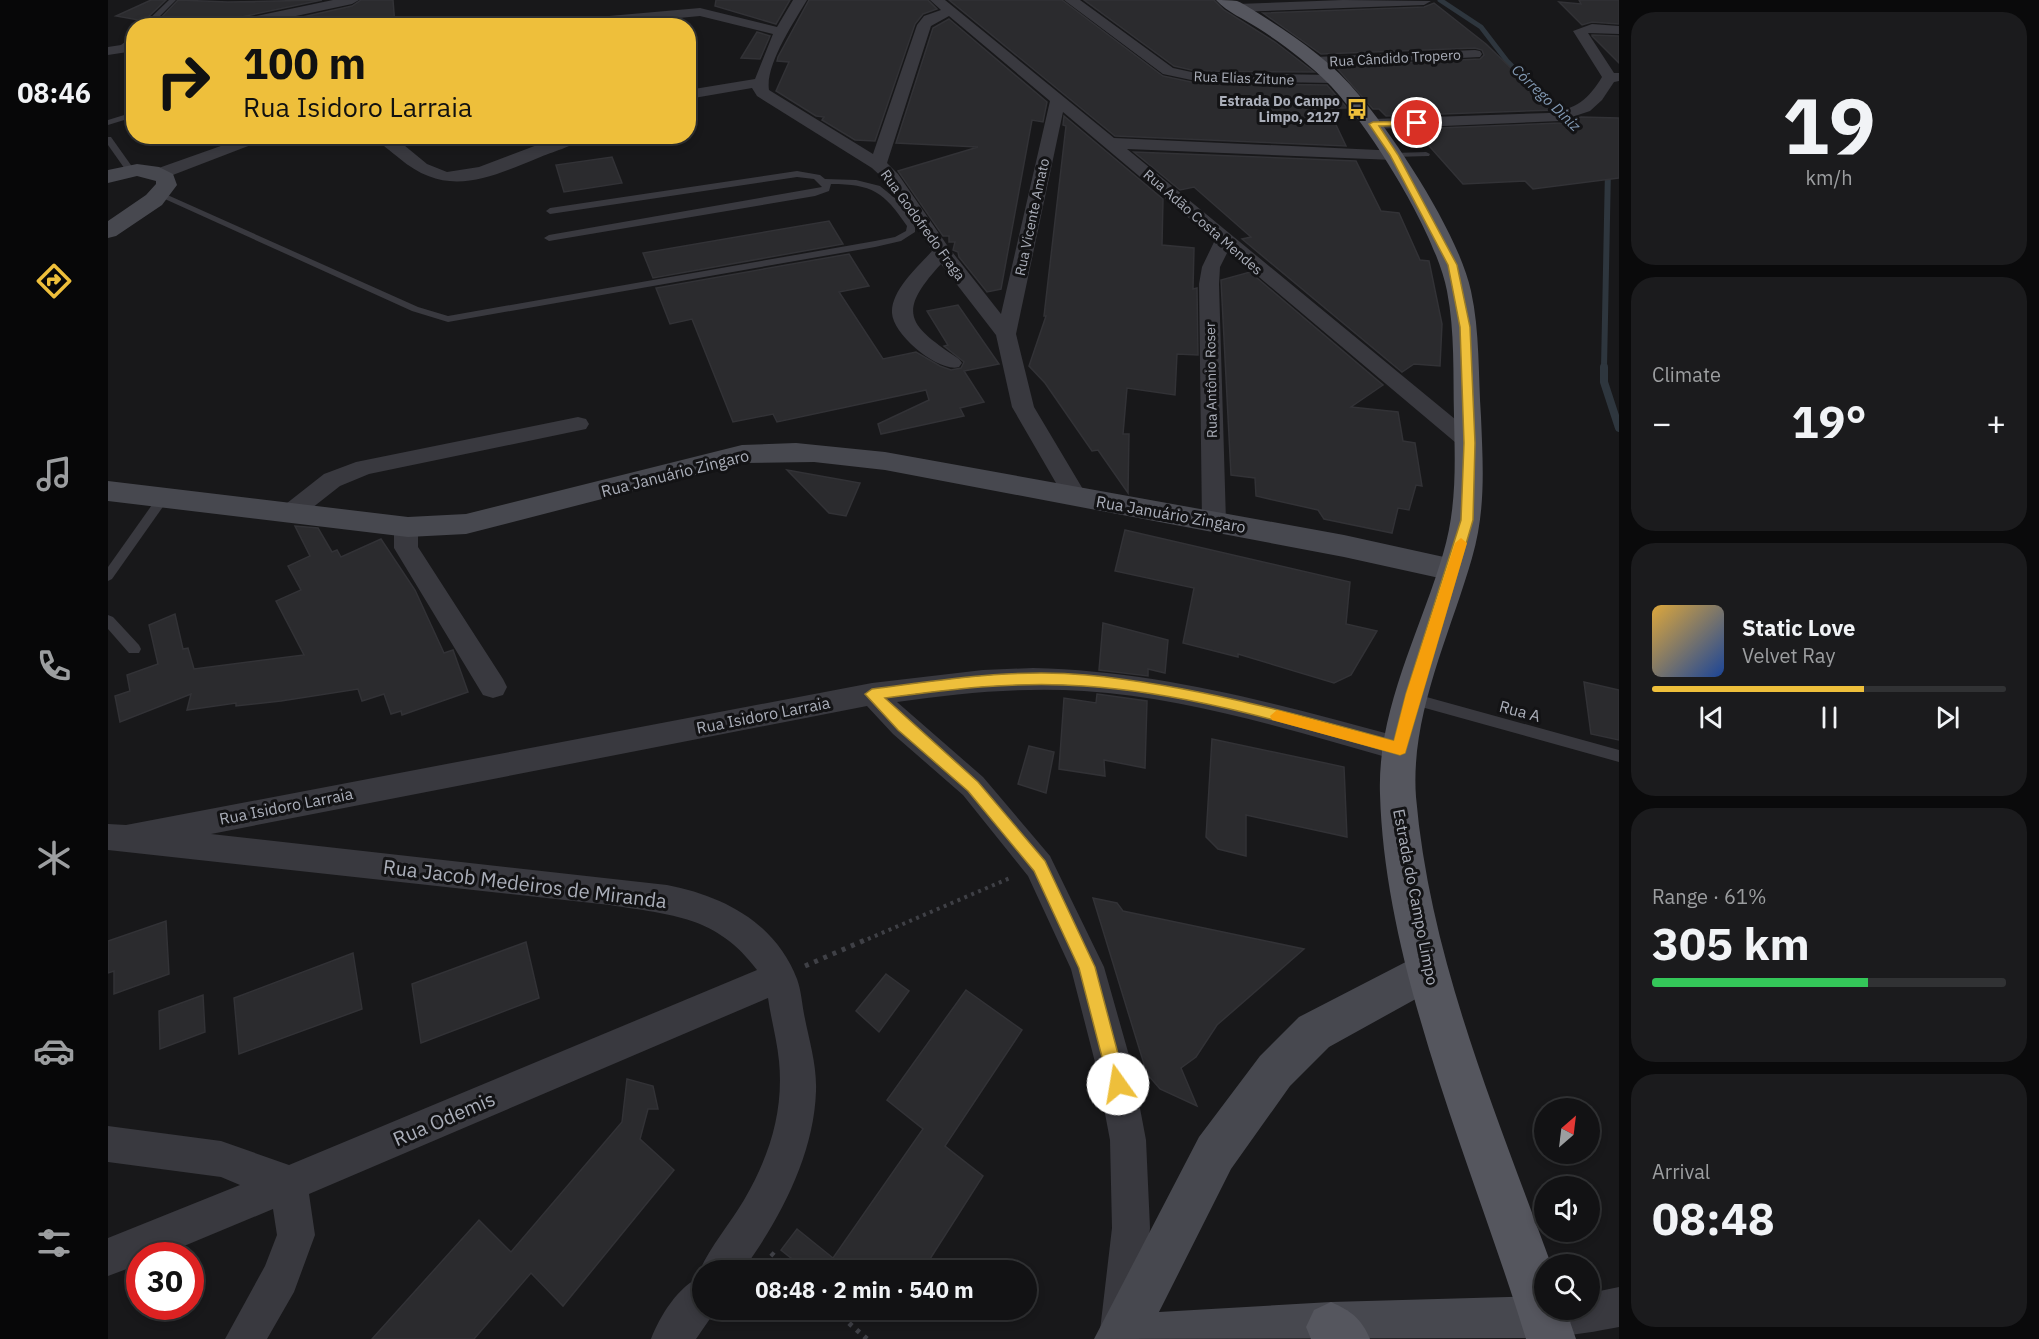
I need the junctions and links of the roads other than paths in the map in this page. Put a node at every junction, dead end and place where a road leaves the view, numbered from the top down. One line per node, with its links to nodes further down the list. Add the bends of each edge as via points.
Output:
1 (173, 0): 8 (lane)
2 (352, 0): 9 (street)
3 (800, 0): 12 (street)
4 (1071, 0): 14 (street, Rua Elias Zitune, via 1174,73 1206,78)
5 (1424, 1): 6 (street)
6 (1231, 4): 14 (main road, Estrada do Campo Limpo)
7 (944, 5): 18 (street, Rua Adão Costa Mendes); 30 (street, via 924,25)
8 (154, 18)
9 (265, 18)
10 (631, 18): 12 (street, via 700,12)
11 (1619, 30): 15 (street, via 1580,31)
12 (781, 32): 16 (street)
13 (1476, 54): 14 (street, Rua Cândido Tropero)
14 (1324, 70): 21 (main road, Estrada do Campo Limpo)
15 (1615, 78): 21 (street, via 1591,106 1568,115)
16 (761, 82): 17 (street); 30 (street, Rua Godofredo Fraga, via 762,93 770,100)
17 (696, 94)
18 (1058, 99): 23 (street, Rua Adão Costa Mendes); 39 (street, Rua Vicente Amato)
19 (126, 117): 20 (lane)
20 (108, 123)
21 (1373, 124): 29 (main road, Estrada do Campo Limpo)
22 (108, 139): 32 (lane)
23 (1112, 143): 29 (street); 37 (street, Rua Adão Costa Mendes)
24 (200, 144): 32 (street)
25 (243, 144): 32 (street)
26 (393, 144): 27 (street, via 434,175 453,178 478,173)
27 (555, 144)
28 (1426, 154): 29 (lane)
29 (1394, 155): 42 (main road, Estrada do Campo Limpo, via 1452,265 1459,289 1465,327)
30 (878, 164): 38 (street, Rua Godofredo Fraga, via 892,178)
31 (108, 177): 32 (street)
32 (149, 177): 33 (lane, via 415,309 448,319 875,244 910,232 911,226 887,193 860,183); 35 (street)
33 (825, 182): 34 (lane, via 797,174); 36 (lane, via 826,189 815,193)
34 (550, 211)
35 (108, 231)
36 (549, 238)
37 (1224, 241): 42 (street, Rua Adão Costa Mendes); 47 (street, Rua Antônio Roser, via 1211,267 1209,284)
38 (942, 252): 39 (street, Rua Godofredo Fraga); 40 (street, via 913,282 901,304 901,317 907,331 922,345)
39 (1006, 334): 44 (street, Rua Godofredo Fraga, via 1023,407)
40 (952, 363)
41 (579, 424): 46 (street, via 364,467 332,480)
42 (1470, 443): 49 (main road, Estrada do Campo Limpo, via 1467,520)
43 (108, 491): 45 (street, Rua Januário Zingaro)
44 (1075, 496): 47 (street, Rua Januário Zingaro); 48 (street, Rua Januário Zingaro, via 858,458 761,452 466,524)
45 (163, 498): 46 (street, Rua Januário Zingaro); 50 (lane)
46 (290, 513): 48 (street, Rua Januário Zingaro)
47 (1214, 522): 49 (street, Rua Januário Zingaro)
48 (406, 526): 53 (street, via 406,549)
49 (1453, 570): 55 (main road, Estrada do Campo Limpo)
50 (108, 576)
51 (108, 620): 52 (lane)
52 (134, 649)
53 (493, 687)
54 (872, 694): 56 (street, Rua Isidoro Larraia, via 964,682 1085,680 1180,693); 58 (street, Rua Isidoro Larraia); 71 (street, via 973,786 1039,866 1087,967 1114,1066 1128,1140 1131,1228)
55 (1412, 699): 56 (main road, Estrada do Campo Limpo); 57 (lane, Rua A)
56 (1400, 749): 59 (main road, Estrada do Campo Limpo, via 1400,827)
57 (1619, 756)
58 (118, 838): 60 (street, Rua Jacob Medeiros de Miranda, via 610,891 690,906 719,915 740,928 767,957)
59 (1427, 971): 67 (main road, Estrada do Campo Limpo); 71 (street, via 1314,1032 1275,1071 1215,1153)
60 (779, 977): 62 (street, Rua Odemis); 64 (street, Rua Jacob Medeiros de Miranda, via 797,1064 796,1114 776,1180 748,1232)
61 (108, 1144): 62 (street, via 221,1158)
62 (289, 1184): 63 (street, Rua Odemis); 69 (street, via 296,1235 280,1278)
63 (108, 1257)
64 (727, 1260)
65 (1619, 1307): 67 (street)
66 (692, 1310): 70 (street)
67 (1549, 1330): 68 (street)
68 (1338, 1333): 71 (street)
69 (245, 1339)
70 (671, 1339)
71 (1119, 1339)

